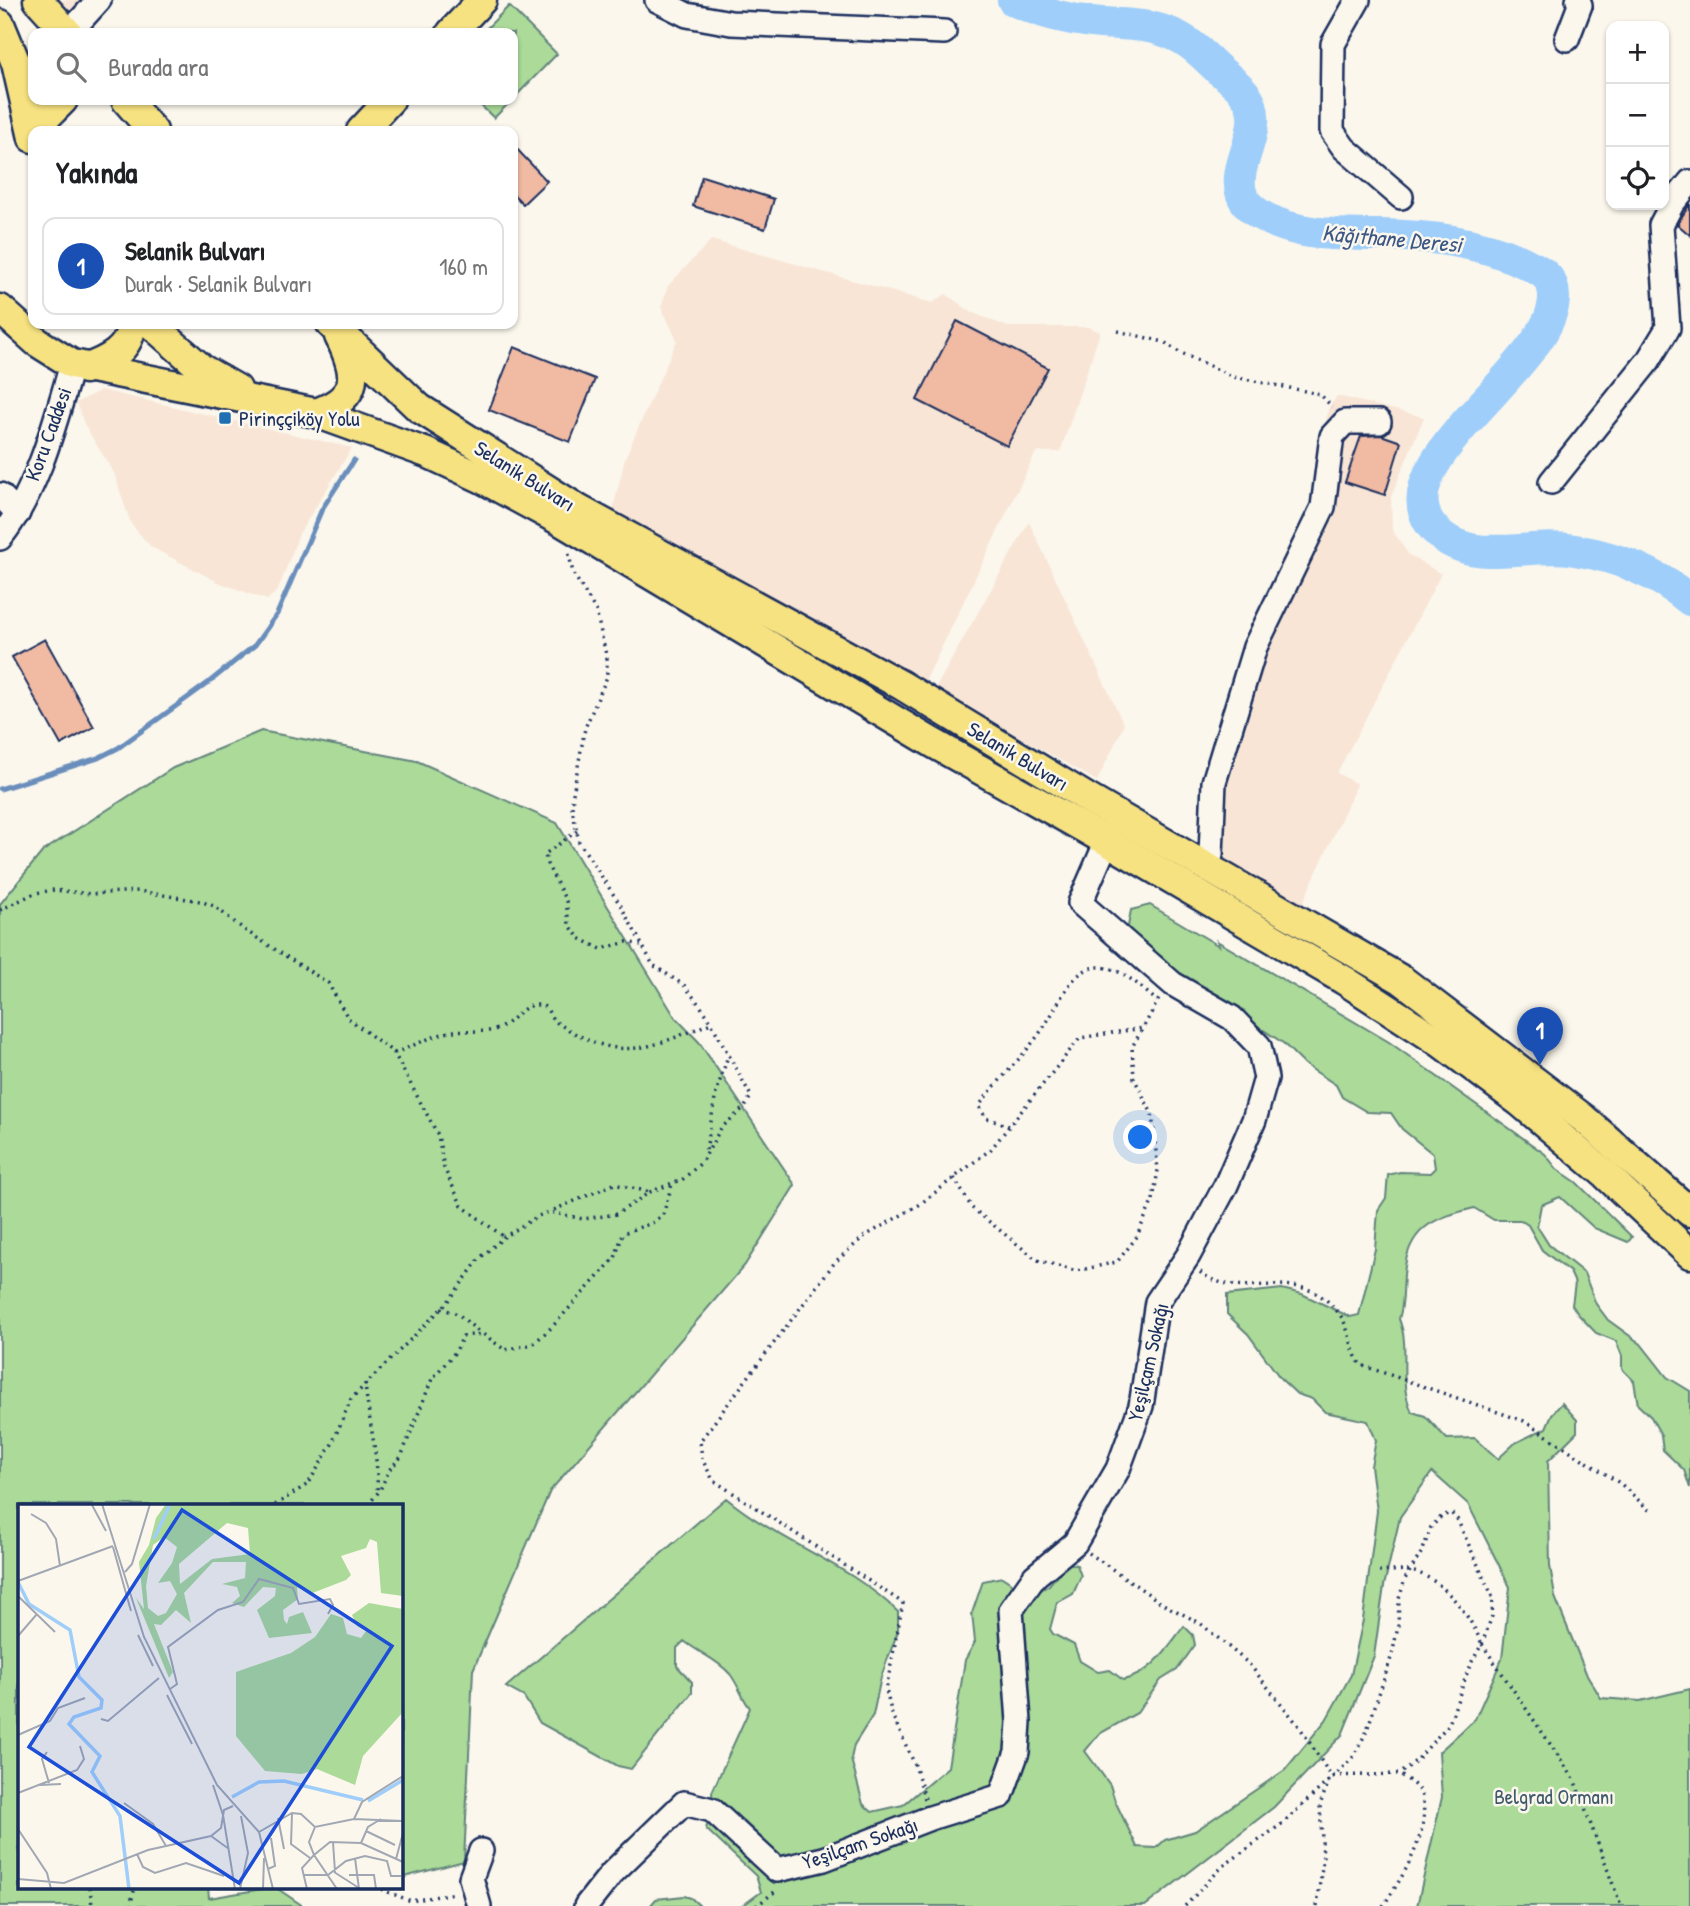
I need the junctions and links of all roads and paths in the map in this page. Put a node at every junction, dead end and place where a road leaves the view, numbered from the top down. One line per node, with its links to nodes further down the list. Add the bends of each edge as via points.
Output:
1 (38, 0): 8 (main road)
2 (99, 0): 9 (street)
3 (482, 0): 10 (main road)
4 (657, 0): 11 (street, via 715,21)
5 (1358, 0): 24 (street, via 1333,44 1332,131 1344,148)
6 (1578, 0): 12 (street)
7 (0, 24): 13 (main road)
8 (64, 28)
9 (74, 28)
10 (456, 28)
11 (944, 32)
12 (1567, 39)
13 (24, 68): 14 (main road)
14 (28, 99)
15 (29, 105): 19 (main road)
16 (58, 105): 20 (main road)
17 (130, 105): 21 (main road)
18 (385, 105): 22 (main road)
19 (31, 126)
20 (40, 126)
21 (149, 126)
22 (366, 126)
23 (1690, 182): 36 (street, via 1661,225 1668,328 1648,361)
24 (1401, 197)
25 (0, 309): 31 (main road, via 26,333)
26 (131, 329): 31 (main road, via 120,351)
27 (157, 329): 32 (main road, via 202,369)
28 (335, 329): 33 (main road, via 353,363 352,388 339,405)
29 (337, 329): 43 (main road, Selanik Bulvarı, via 419,408 578,509 901,685)
30 (1118, 331): 34 (path, via 1164,342 1234,377 1320,394)
31 (79, 366): 32 (main road, Selanik Bulvarı); 38 (street, Koru Caddesi)
32 (251, 398): 33 (main road, Selanik Bulvarı)
33 (316, 412): 39 (main road, Selanik Bulvarı, via 427,453)
34 (1345, 422): 35 (street); 43 (street, via 1332,436 1323,507 1255,647 1214,782 1211,855)
35 (1379, 422)
36 (1551, 482)
37 (0, 495): 38 (street)
38 (18, 513): 40 (street, Koru Caddesi)
39 (564, 523): 41 (path, via 573,573 596,611 607,659 607,677 585,728 572,808); 42 (main road, Selanik Bulvarı)
40 (0, 538)
41 (577, 831): 45 (path, via 586,857 621,906); 45 (path, via 545,854 566,901 572,930 601,949 627,942)
42 (1107, 841): 46 (street, Yeşilçam Sokağı, via 1080,903); 60 (main road, Selanik Bulvarı, via 1344,980 1441,1043 1531,1111)
43 (1205, 866): 58 (main road, Selanik Bulvarı, via 1402,980 1583,1118)
44 (0, 910): 50 (path, via 35,893 54,890 92,894 138,891 214,906 328,983 355,1025)
45 (642, 946): 48 (path, via 653,965 685,986)
46 (1173, 984): 47 (path); 61 (street, Yeşilçam Sokağı, via 1232,1018 1259,1046 1266,1077 1254,1120 1226,1185)
47 (1157, 1001): 49 (path); 52 (path, via 1113,969 1090,968 1075,980 1028,1050 1002,1074 979,1106 986,1118)
48 (711, 1023): 50 (path, via 650,1046 615,1050 554,1021 547,1008 539,1005 529,1006 496,1030 446,1033); 51 (path)
49 (1143, 1028): 52 (path, via 1080,1038); 54 (path, via 1132,1047 1134,1079 1152,1114 1158,1170 1153,1200 1136,1238 1117,1262 1076,1271 1037,1260 972,1208)
50 (394, 1053): 59 (path, via 438,1135 444,1168 461,1206)
51 (727, 1057): 53 (path); 53 (path, via 748,1090 750,1102 721,1128)
52 (1009, 1126): 54 (path, via 991,1149)
53 (705, 1155): 55 (path, via 692,1172)
54 (954, 1178): 75 (path, via 901,1217 865,1236 835,1262 700,1441 702,1459 713,1480 903,1603 886,1690)
55 (672, 1184): 56 (path); 63 (path, via 663,1215 623,1233 614,1258 578,1302 533,1344 505,1350)
56 (650, 1192): 57 (path, via 614,1184); 57 (path, via 627,1209 603,1218)
57 (550, 1212): 59 (path)
58 (1690, 1212)
59 (504, 1237): 62 (path, via 480,1258)
60 (1690, 1254)
61 (1185, 1260): 68 (path, via 1209,1279 1231,1286 1292,1283 1315,1294 1337,1311 1362,1365 1524,1421 1620,1484); 69 (street, Yeşilçam Sokağı, via 1157,1302 1141,1406 1118,1469)
62 (442, 1308): 63 (path, via 458,1314); 64 (path)
63 (480, 1334): 65 (path, via 463,1336 432,1379 401,1457)
64 (365, 1383): 65 (path, via 373,1426); 66 (path, via 342,1413 316,1474)
65 (376, 1495): 67 (path)
66 (277, 1504)
67 (369, 1504)
68 (1650, 1511)
69 (1075, 1543): 74 (path, via 1163,1604 1200,1623 1249,1664 1299,1726); 75 (street, Yeşilçam Sokağı, via 1035,1576 1011,1610 1019,1722 1017,1752 1001,1797)
70 (1379, 1572): 71 (path)
71 (1409, 1572): 72 (path, via 1435,1583 1457,1603); 72 (path, via 1431,1528 1451,1513 1493,1598); 74 (path, via 1399,1599 1392,1654 1366,1733 1352,1759)
72 (1482, 1644): 73 (path, via 1449,1724 1433,1746); 87 (path, via 1574,1779)
73 (1399, 1773): 74 (path); 86 (path, via 1415,1785 1422,1798 1420,1839)
74 (1331, 1776): 84 (path, via 1283,1824 1222,1867); 85 (path, via 1320,1805 1323,1858)
75 (930, 1818): 83 (street, Yeşilçam Sokağı, via 824,1859 777,1870 712,1810 684,1803 612,1873)
76 (481, 1851): 80 (street, via 471,1878)
77 (90, 1888): 81 (path)
78 (135, 1888): 82 (path)
79 (378, 1888): 80 (path, via 411,1901)
80 (476, 1898)
81 (92, 1906)
82 (130, 1906)
83 (586, 1906)
84 (1185, 1906)
85 (1317, 1906)
86 (1383, 1906)
87 (1621, 1906)

